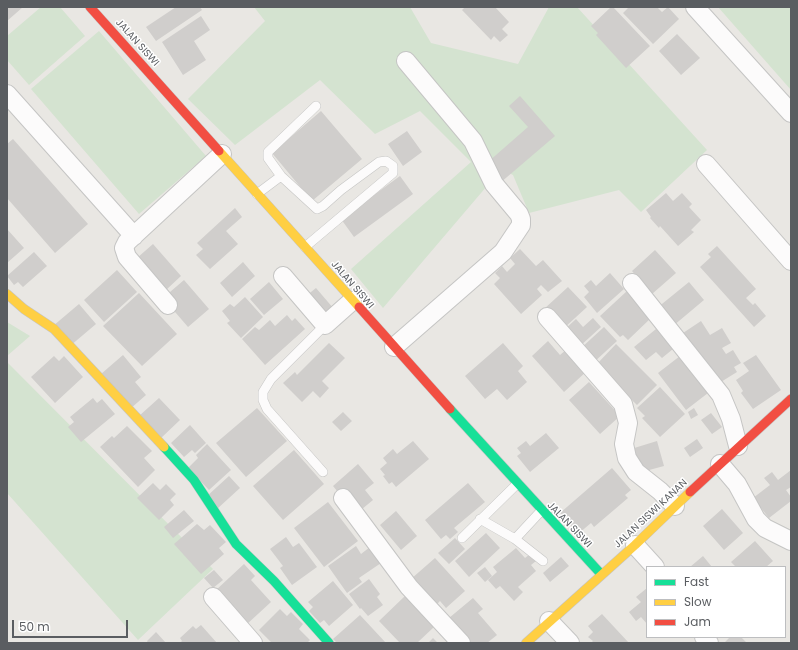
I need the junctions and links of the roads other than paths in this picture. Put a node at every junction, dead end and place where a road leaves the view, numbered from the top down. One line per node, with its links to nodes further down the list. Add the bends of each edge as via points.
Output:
1 (90, 7): 7 (street, JALAN SISWI)
2 (696, 7): 6 (street)
3 (406, 61): 21 (street, via 473,141 494,184 519,214 521,225 503,252)
4 (7, 94): 11 (street)
5 (316, 106): 9 (lane, via 268,152 268,158)
6 (791, 113)
7 (222, 154): 10 (street, JALAN SISWI); 11 (street)
8 (706, 164): 13 (street)
9 (281, 176): 10 (lane); 12 (lane, via 317,209 379,162 386,161 393,166 393,173)
10 (257, 194): 12 (street, JALAN SISWI)
11 (134, 236): 18 (street, via 124,248 127,257)
12 (305, 247): 17 (street, JALAN SISWI)
13 (791, 261)
14 (283, 276): 20 (street)
15 (632, 283): 23 (street, via 721,395)
16 (7, 294): 41 (street, via 24,310 54,329 194,480 236,544 274,581)
17 (352, 301): 20 (street); 21 (street, JALAN SISWI)
18 (168, 305)
19 (547, 317): 28 (street, via 623,404 628,423 624,444 627,458 636,472)
20 (325, 325): 25 (lane, via 271,379 263,392 267,409)
21 (394, 347): 26 (street, JALAN SISWI)
22 (791, 399): 23 (street, JALAN SISWI KANAN)
23 (738, 446): 24 (street, JALAN SISWI KANAN)
24 (720, 464): 28 (street, JALAN SISWI KANAN); 33 (street, via 736,484 756,519 765,528)
25 (323, 472)
26 (517, 484): 29 (street, JALAN SISWI); 30 (lane)
27 (342, 498): 42 (street, via 409,587)
28 (675, 506): 34 (street, JALAN SISWI KANAN)
29 (541, 511): 32 (lane); 37 (street, JALAN SISWI)
30 (480, 519): 31 (lane); 32 (lane)
31 (462, 538)
32 (515, 539): 35 (lane)
33 (791, 541)
34 (636, 545): 36 (street); 37 (street, JALAN SISWI KANAN)
35 (542, 561)
36 (654, 566)
37 (601, 574): 39 (street, JALAN SISWI KANAN)
38 (212, 597): 40 (street)
39 (549, 620): 43 (street, JALAN SISWI KANAN); 44 (street)
40 (253, 643)
41 (329, 643)
42 (461, 643)
43 (526, 643)
44 (570, 643)

